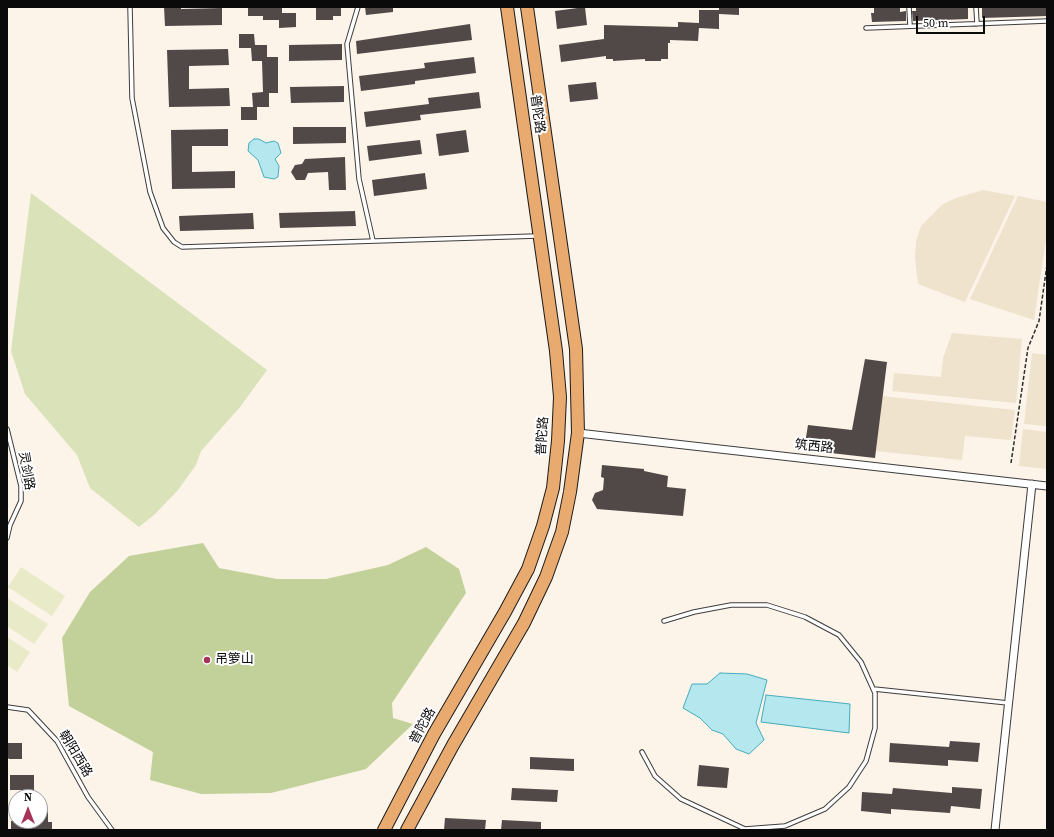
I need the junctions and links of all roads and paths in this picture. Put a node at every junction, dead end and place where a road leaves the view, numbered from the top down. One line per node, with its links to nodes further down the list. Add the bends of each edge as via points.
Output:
1 (130, 7): 12 (lane, via 132,98 138,136 156,212 163,228 174,242 182,247)
2 (358, 7): 12 (lane, via 347,44 360,180)
3 (507, 7): 11 (main road, 普陀路)
4 (527, 7): 15 (main road, 普陀路, via 576,349)
5 (910, 7): 9 (lane)
6 (976, 7): 8 (lane)
7 (1047, 21): 8 (lane)
8 (977, 24): 9 (lane)
9 (910, 26): 10 (lane)
10 (866, 28)
11 (540, 236): 12 (lane); 26 (main road, 普陀路, via 560,397 554,480 543,526 528,569 437,728)
12 (373, 241)
13 (1047, 265): 16 (path, via 1039,321 1028,348)
14 (7, 429): 19 (lane, 灵剑路, via 21,486 21,501 10,524)
15 (578, 433): 17 (street, 筑西路); 27 (main road, 普陀路, via 562,532 546,577 524,623)
16 (1011, 463)
17 (1032, 484): 18 (street, 筑西路); 22 (street)
18 (1047, 486)
19 (7, 538)
20 (664, 621): 21 (lane, via 731,605 767,605 805,618 838,635 861,662)
21 (874, 689): 22 (lane); 28 (lane, via 875,728 866,761 849,786 825,809 785,826)
22 (1008, 703): 29 (street)
23 (7, 707): 25 (lane, 朝阳西路, via 28,710 57,741 88,797)
24 (642, 752): 28 (lane, via 655,776 681,799)
25 (112, 830)
26 (384, 830)
27 (407, 830)
28 (745, 830)
29 (995, 830)

